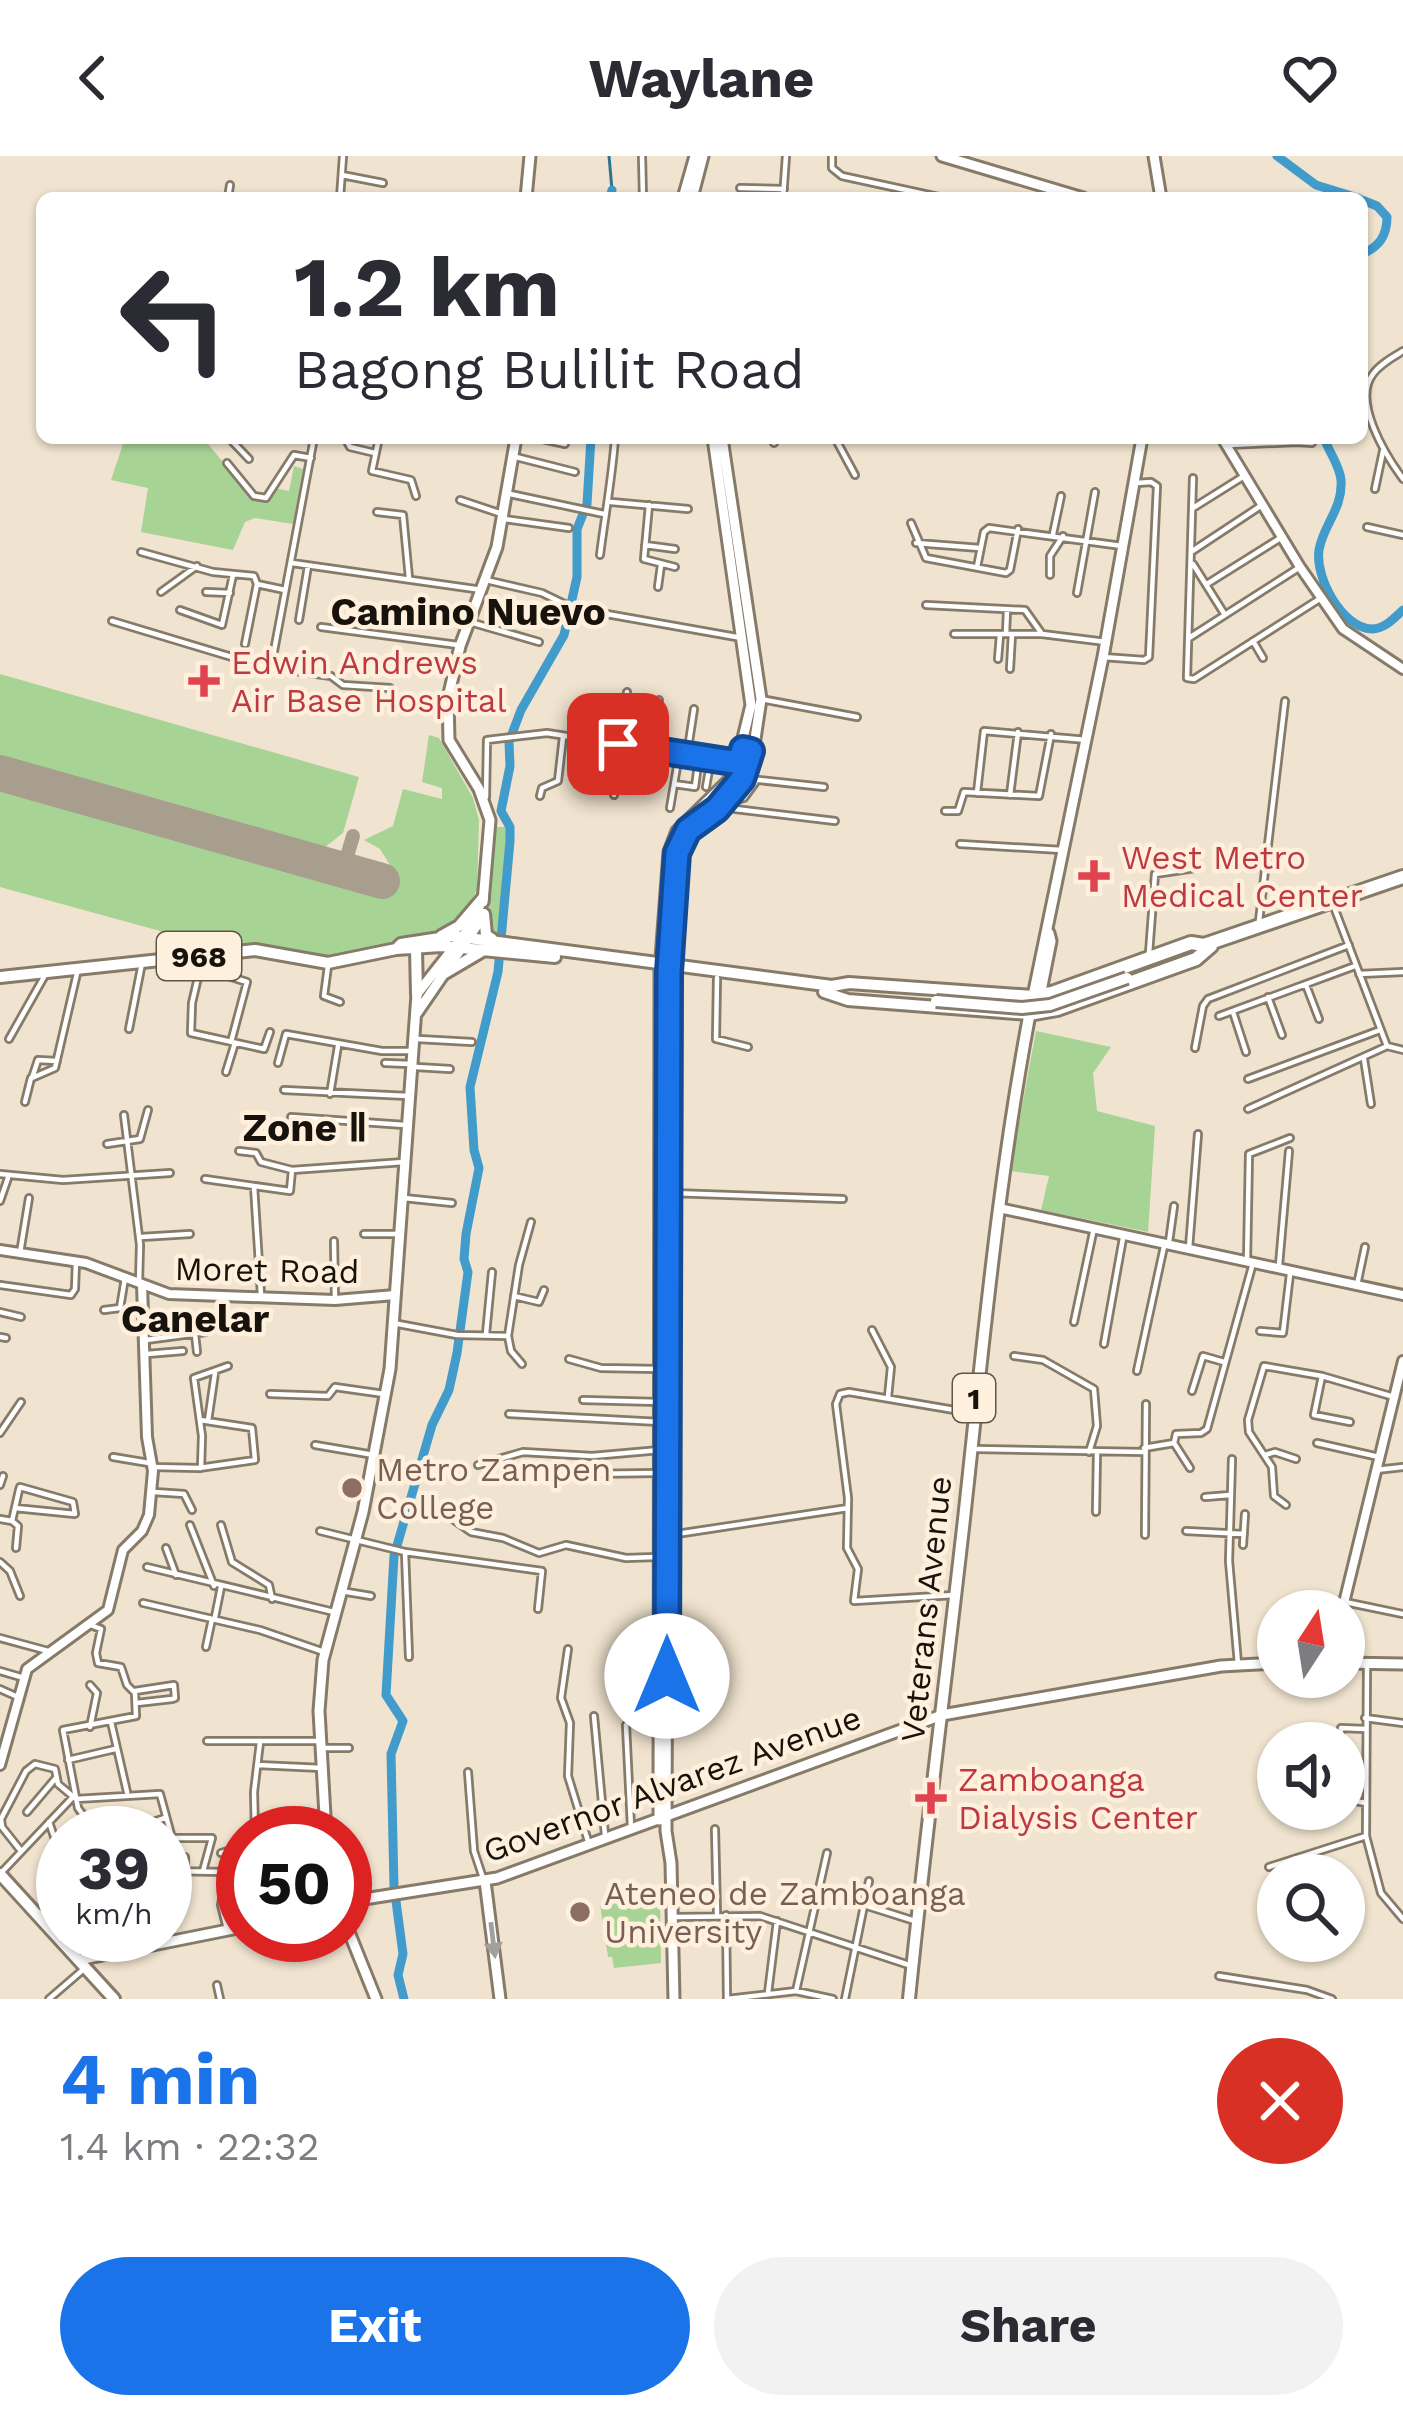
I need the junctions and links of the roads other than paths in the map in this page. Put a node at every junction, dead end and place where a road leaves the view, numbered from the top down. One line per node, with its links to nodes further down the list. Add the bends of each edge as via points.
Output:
1 (343, 156): 9 (street)
2 (530, 156): 16 (main road)
3 (642, 156): 17 (street)
4 (699, 156): 18 (main road)
5 (786, 156): 13 (street)
6 (832, 156): 20 (street, via 842,176)
7 (942, 156): 21 (main road)
8 (1154, 156): 22 (main road)
9 (342, 175): 10 (street); 15 (street)
10 (383, 183)
11 (230, 185): 14 (street)
12 (740, 188): 13 (street)
13 (784, 189): 19 (street)
14 (228, 192)
15 (341, 192)
16 (527, 192)
17 (643, 192)
18 (690, 192)
19 (784, 192)
20 (916, 192)
21 (1051, 192)
22 (1160, 192)
23 (1403, 350): 24 (street)
24 (1368, 382)
25 (1368, 393): 36 (street)
26 (236, 444): 40 (street)
27 (313, 444): 39 (street)
28 (348, 444): 37 (street)
29 (378, 444): 37 (street)
30 (516, 444): 38 (main road)
31 (615, 444): 54 (street)
32 (719, 444): 110 (main road)
33 (838, 444): 43 (street)
34 (1141, 444): 47 (main road)
35 (1227, 444): 44 (street)
36 (1383, 451): 46 (street); 48 (street)
37 (376, 453): 51 (street, via 373,472 411,480)
38 (515, 457): 42 (street); 50 (main road)
39 (311, 458): 41 (street, via 294,455 266,498 254,496); 79 (street)
40 (249, 459)
41 (227, 463)
42 (574, 472)
43 (854, 475)
44 (1244, 476): 56 (street); 57 (street)
45 (1193, 478): 57 (street)
46 (1403, 478)
47 (1135, 483): 73 (main road); 117 (street, via 1157,486 1150,657)
48 (1375, 489)
49 (1095, 492): 70 (street)
50 (509, 494): 60 (street); 61 (main road)
51 (416, 496)
52 (1061, 496): 66 (street)
53 (460, 500): 61 (street)
54 (611, 502): 55 (street); 60 (street)
55 (649, 505): 58 (street); 72 (street)
56 (1262, 506): 69 (street); 78 (street)
57 (1192, 508): 78 (street)
58 (688, 509)
59 (377, 512): 88 (street, via 403,514)
60 (604, 514): 77 (street)
61 (504, 517): 64 (street); 91 (main road)
62 (911, 523): 71 (street)
63 (1367, 527): 67 (street)
64 (569, 528)
65 (1018, 529): 66 (street); 74 (street, via 986,530); 84 (street, via 1009,572)
66 (1053, 534): 68 (street)
67 (1403, 535)
68 (1063, 536): 70 (street); 87 (street)
69 (1282, 537): 85 (street); 90 (street)
70 (1086, 540): 73 (street); 97 (street)
71 (916, 542): 74 (street); 84 (street, via 926,558)
72 (645, 544): 75 (street); 80 (street, via 644,559)
73 (1122, 546): 114 (main road)
74 (980, 548): 84 (street)
75 (675, 549)
76 (141, 552): 81 (street)
77 (600, 555)
78 (1191, 556): 90 (street); 111 (street)
79 (291, 562): 82 (street); 93 (street)
80 (661, 565): 83 (street); 92 (street)
81 (196, 566): 86 (street); 94 (street)
82 (308, 566): 88 (street); 103 (street)
83 (675, 567)
84 (976, 567)
85 (1300, 567): 98 (street); 102 (street)
86 (234, 572): 89 (street, via 254,575); 96 (street)
87 (1049, 575)
88 (409, 578): 91 (street)
89 (257, 584): 93 (street); 115 (street)
90 (1207, 584): 102 (street)
91 (484, 585): 105 (main road); 110 (street)
92 (658, 587)
93 (285, 590): 120 (street)
94 (161, 592)
95 (206, 592): 96 (street)
96 (230, 592): 101 (street, via 222,625)
97 (1077, 593)
98 (1321, 598): 112 (street); 122 (street, via 1348,634)
99 (926, 605): 100 (street)
100 (1007, 609): 108 (street); 109 (street, via 1027,611)
101 (180, 610)
102 (1225, 615): 111 (street)
103 (298, 620)
104 (112, 621): 120 (street)
105 (469, 622): 113 (street); 116 (main road)
106 (320, 626): 116 (street)
107 (954, 634): 108 (street)
108 (1006, 634): 109 (street); 119 (street); 121 (street)
109 (1042, 634): 114 (street)
110 (748, 638): 127 (main road)
111 (1187, 639): 112 (street, via 1192,680)
112 (1253, 641): 118 (street)
113 (539, 642)
114 (1106, 642): 117 (main road)
115 (244, 644)
116 (460, 646): 139 (main road, via 447,714)
117 (1103, 657): 134 (main road)
118 (1263, 658)
119 (998, 659)
120 (271, 668): 123 (street)
121 (1010, 669)
122 (1403, 669)
123 (390, 688)
124 (627, 692): 135 (street)
125 (659, 700): 136 (street)
126 (1285, 701): 164 (street)
127 (757, 705): 129 (street); 142 (main road)
128 (694, 709): 137 (street)
129 (857, 717)
130 (1018, 732): 131 (street); 148 (street, via 984,731); 150 (street)
131 (1051, 734): 134 (street); 150 (street, via 1041,794)
132 (563, 737): 133 (street); 140 (street, via 489,739); 151 (street, via 556,784)
133 (586, 740): 135 (street); 144 (street)
134 (1087, 740): 158 (main road)
135 (621, 745): 136 (street); 149 (street)
136 (652, 750): 137 (street)
137 (683, 755): 138 (street); 145 (street)
138 (699, 757): 141 (street); 145 (street, via 694,787)
139 (460, 759): 140 (street); 153 (main road)
140 (486, 759): 153 (street)
141 (715, 759): 142 (street); 146 (street)
142 (739, 772): 143 (street); 152 (main road); 177 (main road, via 673,840 665,868)
143 (756, 782): 147 (street); 152 (street, via 744,798)
144 (577, 784)
145 (674, 784): 154 (street)
146 (706, 787)
147 (824, 787)
148 (977, 793): 150 (street); 155 (street, via 962,793 958,811)
149 (614, 795)
150 (1010, 795)
151 (540, 796)
152 (732, 797): 156 (street, via 735,809); 177 (main road, via 688,830 677,853)
153 (486, 803): 161 (main road)
154 (670, 808)
155 (945, 811)
156 (835, 821)
157 (960, 844): 158 (street)
158 (1064, 851): 194 (main road)
159 (1196, 868): 174 (street, via 1154,874)
160 (1403, 877): 162 (highway)
161 (483, 898): 163 (main road); 165 (main road); 166 (main road)
162 (1332, 901): 164 (highway); 167 (street)
163 (484, 914): 166 (main road); 168 (main road)
164 (1253, 929): 169 (highway)
165 (437, 938): 166 (main road, 968); 170 (main road, 968)
166 (463, 942): 168 (main road, 968); 171 (main road, 968); 182 (main road); 191 (main road)
167 (1348, 945): 179 (street); 218 (street, via 1208,999)
168 (496, 947): 177 (main road, 968); 182 (main road)
169 (1204, 947): 174 (highway, via 1191,943); 184 (highway, via 1196,958)
170 (396, 949): 171 (main road, 968); 176 (main road, 968)
171 (416, 949): 191 (main road)
172 (223, 953): 173 (main road, 968); 176 (main road, 968); 214 (street, via 225,975 248,982)
173 (202, 956): 175 (main road, 968); 214 (street, via 190,1031)
174 (1148, 958): 184 (highway)
175 (142, 963): 178 (main road, 968); 207 (street)
176 (328, 963): 197 (street, via 324,996)
177 (665, 968): 185 (main road, 968); 188 (main road, 968); 256 (main road)
178 (77, 970): 180 (main road, 968); 225 (street)
179 (1358, 970): 181 (street); 187 (street); 208 (street)
180 (46, 972): 183 (main road, 968); 212 (street)
181 (1403, 972)
182 (446, 973): 205 (main road)
183 (0, 977)
184 (1120, 977): 186 (highway); 188 (main road, bridge, via 1050,1006 1022,1008); 195 (highway)
185 (717, 978): 188 (main road, 968); 217 (street, via 716,1039)
186 (1085, 981): 189 (highway); 195 (highway)
187 (1306, 984): 196 (street); 206 (street)
188 (832, 989): 190 (main road, 968, via 849,983); 199 (main road, 968, via 848,1000)
189 (1059, 991): 194 (highway); 198 (highway)
190 (952, 992): 192 (main road, 968); 199 (main road)
191 (417, 994): 205 (main road)
192 (980, 994): 193 (main road, 968); 200 (main road)
193 (1008, 996): 194 (main road, 968); 202 (main road)
194 (1036, 996): 203 (main road, 1)
195 (1090, 997): 198 (highway)
196 (1268, 997): 201 (street); 210 (street)
197 (340, 1002)
198 (1065, 1006): 203 (highway)
199 (950, 1008): 200 (main road, 968)
200 (979, 1010): 202 (main road, 968)
201 (1233, 1010): 204 (street); 221 (street)
202 (1007, 1012): 203 (main road, 968)
203 (1033, 1013): 263 (main road, Veterans Avenue / 1)
204 (1219, 1016)
205 (414, 1018): 211 (main road)
206 (1319, 1019)
207 (129, 1029)
208 (1380, 1030): 216 (street); 231 (street)
209 (270, 1031): 214 (street, via 264,1049)
210 (1282, 1035)
211 (412, 1038): 213 (street); 220 (main road)
212 (9, 1039)
213 (472, 1042)
214 (233, 1043): 228 (street)
215 (338, 1044): 220 (street); 223 (street, via 286,1034); 233 (street)
216 (1387, 1046): 219 (street); 222 (street)
217 (748, 1047)
218 (1195, 1048)
219 (1403, 1050)
220 (411, 1051): 226 (main road)
221 (1246, 1052)
222 (1364, 1059): 236 (street); 237 (street)
223 (278, 1063)
224 (385, 1063): 226 (street)
225 (56, 1064): 229 (street); 229 (street, via 38,1060); 230 (street)
226 (410, 1065): 227 (street); 234 (main road)
227 (450, 1069)
228 (226, 1072)
229 (32, 1078): 235 (street)
230 (54, 1078)
231 (1248, 1079)
232 (284, 1090): 233 (street)
233 (330, 1094): 234 (street)
234 (408, 1096): 241 (main road)
235 (25, 1102)
236 (1371, 1104)
237 (1248, 1109)
238 (148, 1110): 244 (street, via 142,1137)
239 (124, 1115): 244 (street)
240 (291, 1117): 241 (street)
241 (406, 1125): 248 (main road)
242 (1198, 1135): 274 (street)
243 (1290, 1138): 278 (street, via 1249,1154)
244 (125, 1142): 245 (street); 253 (street)
245 (107, 1144)
246 (239, 1151): 249 (street)
247 (1289, 1151): 279 (street)
248 (404, 1162): 249 (street); 257 (main road)
249 (292, 1170): 255 (street, via 290,1191)
250 (170, 1173): 253 (street)
251 (0, 1174): 252 (street)
252 (9, 1176): 253 (street); 260 (street)
253 (129, 1176): 270 (street)
254 (206, 1179): 255 (street)
255 (254, 1186): 289 (street)
256 (664, 1193): 259 (street); 305 (main road)
257 (401, 1197): 261 (street); 269 (main road)
258 (29, 1198): 276 (street)
259 (843, 1199)
260 (0, 1201)
261 (452, 1203)
262 (1174, 1206): 272 (street)
263 (999, 1208): 265 (street); 329 (main road, Veterans Avenue / 1)
264 (531, 1222): 290 (street)
265 (1094, 1226): 266 (street); 295 (street)
266 (1124, 1232): 272 (street); 304 (street)
267 (190, 1234): 270 (street)
268 (364, 1234): 269 (street)
269 (399, 1234): 287 (main road)
270 (139, 1237): 283 (street)
271 (334, 1241): 291 (street)
272 (1167, 1242): 274 (street); 317 (street)
273 (1365, 1247): 285 (street)
274 (1189, 1248): 278 (street)
275 (0, 1250): 276 (street, Moret Road)
276 (20, 1253): 277 (street, Moret Road)
277 (76, 1261): 282 (street, Moret Road); 284 (street, via 71,1295)
278 (1250, 1262): 279 (street); 312 (street)
279 (1279, 1268): 280 (street)
280 (1290, 1270): 285 (street); 298 (street, via 1283,1333)
281 (492, 1272): 301 (street)
282 (125, 1278): 283 (street, Moret Road); 292 (street, via 119,1309)
283 (140, 1284): 289 (street, Moret Road, via 169,1294); 303 (street)
284 (0, 1285)
285 (1357, 1285): 288 (street)
286 (544, 1289): 290 (street, via 539,1301)
287 (395, 1295): 291 (street, Moret Road); 296 (main road)
288 (1403, 1295)
289 (261, 1296): 291 (street, Moret Road)
290 (514, 1296): 302 (street)
291 (335, 1300)
292 (104, 1310)
293 (0, 1312): 294 (street)
294 (21, 1317)
295 (1074, 1322)
296 (393, 1323): 301 (street); 322 (main road)
297 (872, 1330): 324 (street, via 891,1367)
298 (1260, 1331)
299 (206, 1332): 300 (street)
300 (195, 1333): 303 (street); 307 (street)
301 (487, 1334): 302 (street)
302 (508, 1336): 313 (street)
303 (142, 1340): 308 (street)
304 (1104, 1344)
305 (664, 1345): 315 (main road); 354 (main road)
306 (183, 1351): 308 (street)
307 (197, 1352)
308 (146, 1354): 349 (street)
309 (1015, 1355): 341 (street, via 1042,1360 1094,1389)
310 (569, 1359): 315 (street)
311 (1403, 1360): 319 (street)
312 (1224, 1361): 320 (street, via 1203,1356); 335 (street, via 1205,1432 1176,1434)
313 (522, 1364)
314 (228, 1366): 316 (street)
315 (659, 1369): 327 (main road)
316 (216, 1371): 331 (street); 331 (street, via 194,1378)
317 (1137, 1371)
318 (1322, 1376): 323 (street); 333 (street, via 1314,1415); 343 (street, via 1264,1366 1248,1420)
319 (1400, 1383): 323 (street)
320 (1192, 1391)
321 (270, 1394): 322 (street)
322 (385, 1394): 342 (main road)
323 (1394, 1397): 345 (street)
324 (888, 1398): 329 (street); 364 (street, via 837,1398)
325 (583, 1400): 327 (street)
326 (20, 1402): 334 (street)
327 (659, 1402): 332 (main road)
328 (1146, 1404): 340 (street)
329 (972, 1413): 338 (main road, Veterans Avenue / 1)
330 (509, 1414): 332 (street)
331 (204, 1421): 351 (street); 351 (street, via 255,1431 254,1460)
332 (660, 1422): 339 (main road)
333 (1350, 1422)
334 (0, 1433)
335 (1174, 1443): 340 (street); 352 (street)
336 (1317, 1443): 345 (street)
337 (315, 1445): 342 (street)
338 (970, 1449): 341 (street); 390 (main road, Veterans Avenue / 1)
339 (660, 1450): 348 (street, via 523,1452); 354 (main road)
340 (1144, 1450): 341 (street); 375 (street)
341 (1093, 1452): 366 (street)
342 (375, 1455): 378 (main road)
343 (1265, 1455): 346 (street); 362 (street, via 1274,1496)
344 (113, 1456): 349 (street)
345 (1379, 1457): 353 (street)
346 (1296, 1459)
347 (1232, 1460): 359 (street)
348 (478, 1465)
349 (152, 1466): 351 (street); 358 (street)
350 (1403, 1467): 353 (street)
351 (201, 1468)
352 (1190, 1468)
353 (1376, 1469): 388 (street)
354 (664, 1473): 355 (street); 377 (main road); 383 (main road)
355 (580, 1474)
356 (3, 1476): 357 (street)
357 (0, 1485)
358 (152, 1492): 365 (street, via 184,1494); 400 (street, via 145,1526 122,1554 111,1606)
359 (1230, 1495): 360 (street); 374 (street)
360 (1205, 1497)
361 (434, 1504): 383 (street, via 472,1532 538,1553 566,1545)
362 (1286, 1505)
363 (15, 1508): 363 (street, via 22,1487 73,1502 76,1514); 369 (street)
364 (848, 1508): 377 (street); 390 (street, via 848,1548 859,1570 854,1601)
365 (192, 1510)
366 (1096, 1512)
367 (1245, 1514): 376 (street)
368 (0, 1519): 369 (street)
369 (13, 1521): 380 (street)
370 (221, 1525): 393 (street, via 232,1562 269,1586)
371 (190, 1526): 387 (street)
372 (320, 1531): 378 (street)
373 (1186, 1531): 374 (street)
374 (1229, 1533): 376 (street); 407 (street)
375 (1145, 1534)
376 (1244, 1534): 379 (street)
377 (668, 1536): 383 (main road)
378 (355, 1542): 382 (street); 389 (main road)
379 (1243, 1545)
380 (16, 1547)
381 (166, 1548): 386 (street)
382 (405, 1552): 395 (street, via 542,1571); 406 (street)
383 (662, 1560): 449 (main road)
384 (0, 1562): 391 (street)
385 (147, 1568): 386 (street)
386 (176, 1576): 387 (street)
387 (217, 1587): 393 (street); 399 (street)
388 (1347, 1590)
389 (340, 1591): 392 (street); 397 (main road)
390 (955, 1595): 419 (main road, Veterans Avenue / 1)
391 (20, 1596)
392 (370, 1596)
393 (272, 1598): 397 (street)
394 (143, 1603): 399 (street)
395 (538, 1609)
396 (1365, 1609): 398 (street)
397 (334, 1612): 405 (main road)
398 (1403, 1614)
399 (213, 1619): 402 (street); 405 (street)
400 (86, 1623): 404 (street); 416 (street, via 101,1629 98,1663 121,1666)
401 (0, 1638): 404 (street)
402 (206, 1647)
403 (568, 1649): 456 (street, via 561,1698 570,1723 568,1776)
404 (48, 1651): 413 (street)
405 (324, 1652): 430 (main road)
406 (410, 1658)
407 (1238, 1664): 408 (main road, Governor Alvarez Avenue); 419 (main road, Governor Alvarez Avenue)
408 (1257, 1664)
409 (1365, 1664): 410 (main road)
410 (1368, 1664): 411 (main road); 421 (street)
411 (1403, 1664)
412 (0, 1671): 413 (street)
413 (24, 1678): 417 (street)
414 (90, 1685): 426 (street, via 97,1693)
415 (0, 1689): 417 (street)
416 (134, 1691): 418 (street); 418 (street, via 174,1685 175,1698)
417 (21, 1698): 435 (street)
418 (137, 1703): 422 (street, via 136,1716)
419 (942, 1715): 449 (main road, Governor Alvarez Avenue); 477 (main road, Veterans Avenue / 1)
420 (594, 1716): 455 (street)
421 (1365, 1718): 423 (street); 424 (street)
422 (111, 1722): 426 (street); 432 (street)
423 (1365, 1722)
424 (1403, 1723)
425 (626, 1725): 450 (street)
426 (90, 1727): 433 (street, via 63,1730)
427 (1365, 1729): 442 (street)
428 (207, 1741): 429 (street)
429 (260, 1742): 430 (street); 434 (street)
430 (321, 1744): 431 (street); 436 (main road)
431 (350, 1748)
432 (118, 1749): 433 (street); 440 (street)
433 (68, 1758): 437 (street); 441 (street)
434 (258, 1765): 436 (street); 446 (street)
435 (0, 1766)
436 (322, 1768): 447 (main road)
437 (55, 1769): 439 (street); 457 (street, via 28,1768 2,1816)
438 (468, 1772): 464 (street)
439 (57, 1777): 441 (street); 448 (street)
440 (128, 1795): 441 (street); 445 (street, via 160,1794)
441 (74, 1798): 443 (street); 444 (street)
442 (1366, 1803): 453 (street)
443 (66, 1806)
444 (79, 1806)
445 (162, 1806)
446 (254, 1806)
447 (324, 1806)
448 (27, 1812)
449 (664, 1823): 450 (main road, Governor Alvarez Avenue); 474 (main road)
450 (631, 1828): 455 (main road, Governor Alvarez Avenue)
451 (716, 1829): 472 (street)
452 (36, 1836): 457 (street)
453 (1366, 1836): 459 (street); 470 (street, via 1381,1893)
454 (192, 1838): 461 (street, via 212,1838)
455 (606, 1838): 456 (main road, Governor Alvarez Avenue)
456 (589, 1844): 464 (main road, Governor Alvarez Avenue)
457 (22, 1852): 463 (street)
458 (826, 1853): 466 (street)
459 (1310, 1854)
460 (192, 1870): 461 (street)
461 (203, 1870): 462 (street)
462 (216, 1871)
463 (0, 1874): 471 (main road)
464 (484, 1881): 467 (main road, Governor Alvarez Avenue); 492 (main road, one-way to 492)
465 (869, 1881): 469 (street)
466 (818, 1891): 469 (street); 478 (street)
467 (372, 1898)
468 (1403, 1899): 470 (street)
469 (865, 1906): 477 (street); 479 (street)
470 (1393, 1906): 475 (street)
471 (36, 1914)
472 (717, 1915): 473 (street); 474 (street)
473 (726, 1915): 476 (street); 487 (street, via 727,1999)
474 (672, 1917): 493 (main road)
475 (1403, 1919)
476 (777, 1922): 478 (street); 487 (street)
477 (918, 1922): 483 (main road, Veterans Avenue / 1)
478 (809, 1932): 479 (street); 486 (street)
479 (856, 1947): 483 (street); 495 (street)
480 (88, 1962): 482 (main road)
481 (361, 1962): 491 (main road)
482 (81, 1964): 488 (street); 489 (main road)
483 (912, 1966): 496 (main road, Veterans Avenue / 1)
484 (1219, 1976): 497 (street)
485 (217, 1985): 490 (street)
486 (796, 1991): 487 (street); 494 (street)
487 (768, 1993)
488 (50, 1999)
489 (113, 1999)
490 (220, 1999)
491 (376, 1999)
492 (500, 1999)
493 (674, 1999)
494 (833, 1999)
495 (845, 1999)
496 (908, 1999)
497 (1332, 1999)

